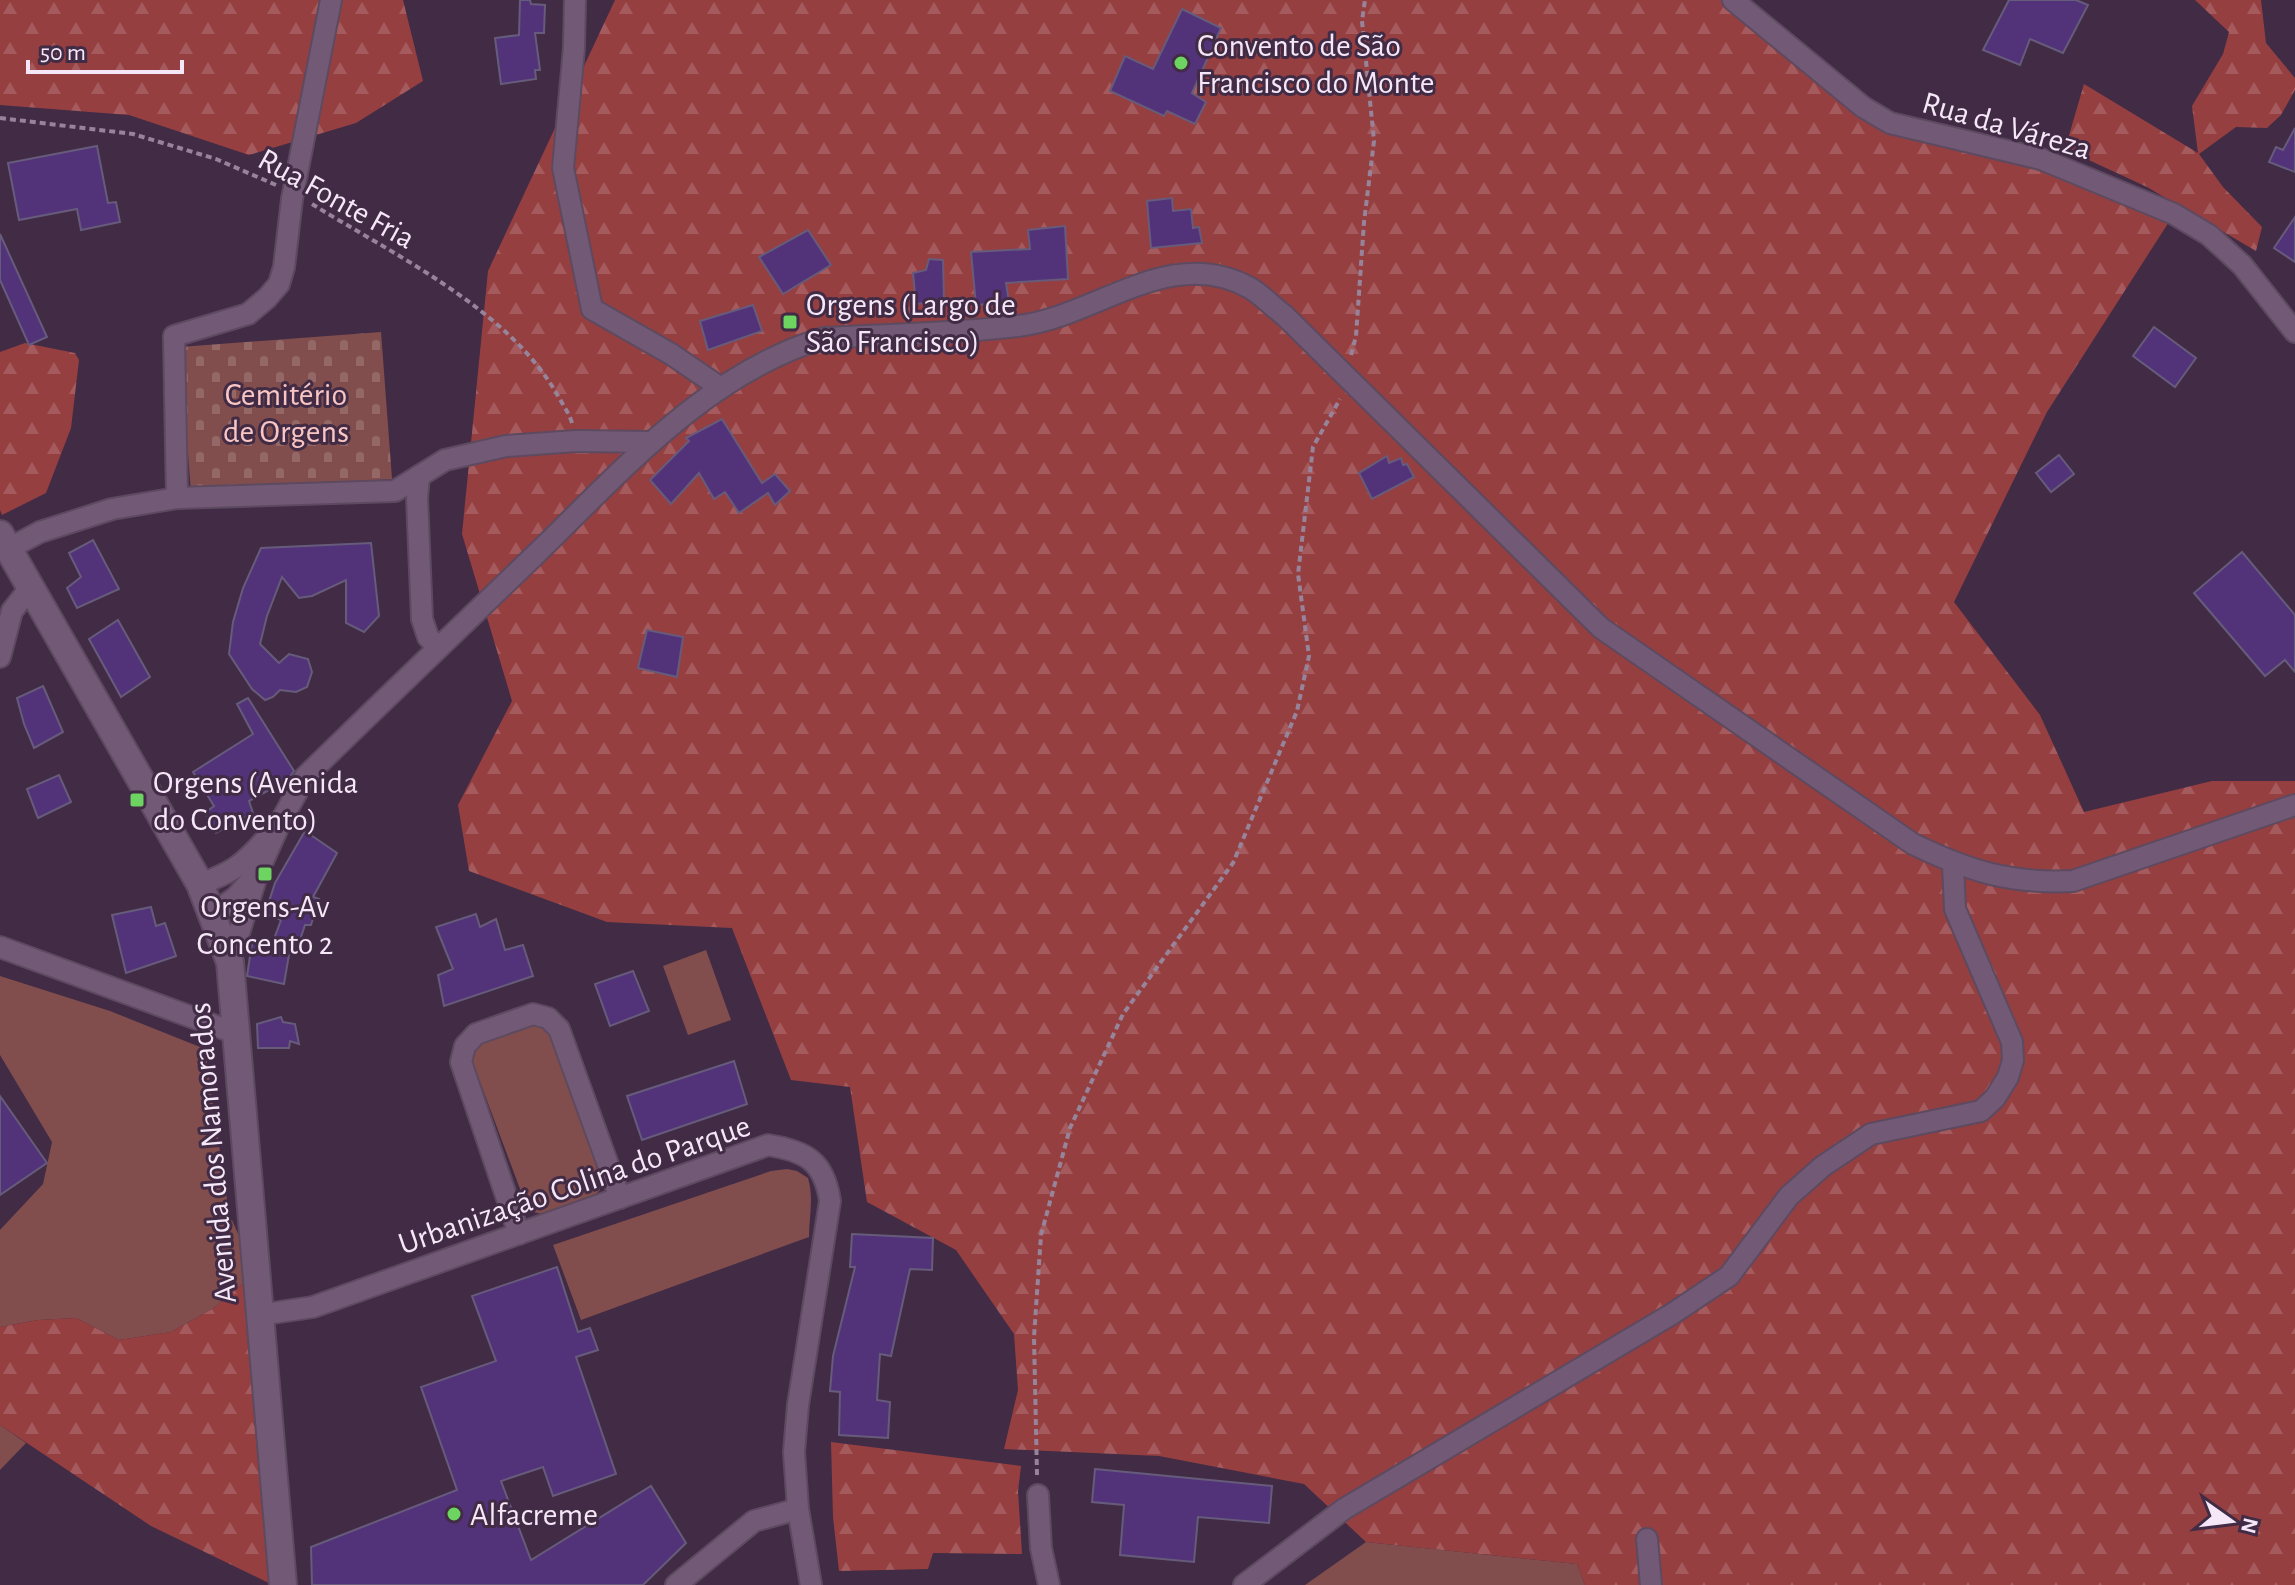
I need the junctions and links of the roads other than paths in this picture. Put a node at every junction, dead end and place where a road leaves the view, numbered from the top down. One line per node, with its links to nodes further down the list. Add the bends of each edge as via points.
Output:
1 (331, 0): 8 (street, via 279,284 248,314 174,336)
2 (575, 0): 5 (street, via 563,168 592,309)
3 (1733, 0): 4 (street, Rua da Váreza, via 1863,107 1890,123 2041,159 2174,214 2209,235 2242,265)
4 (2295, 332)
5 (721, 388): 6 (street); 15 (street, via 824,338 1021,326 1162,276 1188,273 1250,288 1284,315 1601,628 1913,844)
6 (652, 442): 7 (street, via 506,446 445,460); 11 (street)
7 (419, 476): 8 (street, via 395,491); 11 (street, via 422,619)
8 (177, 498): 9 (street, via 112,509)
9 (4, 542): 10 (street, Avenida dos Namorados)
10 (30, 588): 12 (street, via 12,611); 17 (street, Avenida dos Namorados)
11 (438, 648): 14 (street, via 305,777)
12 (0, 657)
13 (2295, 806): 15 (street, via 2073,881 2036,883)
14 (280, 823): 16 (street); 17 (street, via 245,864)
15 (1953, 864): 32 (street, via 1955,909 2012,1042 2008,1077 1995,1098 1981,1111 1871,1134 1789,1196 1729,1276 1344,1509)
16 (258, 872): 18 (street); 20 (street)
17 (200, 884): 18 (street, Avenida dos Namorados)
18 (214, 913): 20 (street, Avenida dos Namorados)
19 (0, 947): 21 (street)
20 (230, 962): 21 (street, Avenida dos Namorados)
21 (238, 1034): 24 (street, Avenida dos Namorados)
22 (620, 1198): 23 (street, Urbanização Colina do Parque); 23 (street, via 559,1029 548,1018 533,1014 476,1034 465,1046 461,1062); 26 (street, Urbanização Colina do Parque, via 768,1145 804,1153 827,1180 830,1201 795,1436)
23 (519, 1234): 24 (street, Urbanização Colina do Parque, via 313,1307)
24 (259, 1315): 28 (street, Avenida dos Namorados)
25 (1038, 1487): 31 (street)
26 (798, 1509): 29 (street, via 754,1521); 30 (street, Urbanização Colina do Parque)
27 (1647, 1539): 33 (street)
28 (283, 1585)
29 (676, 1585)
30 (811, 1585)
31 (1049, 1585)
32 (1244, 1585)
33 (1651, 1585)

